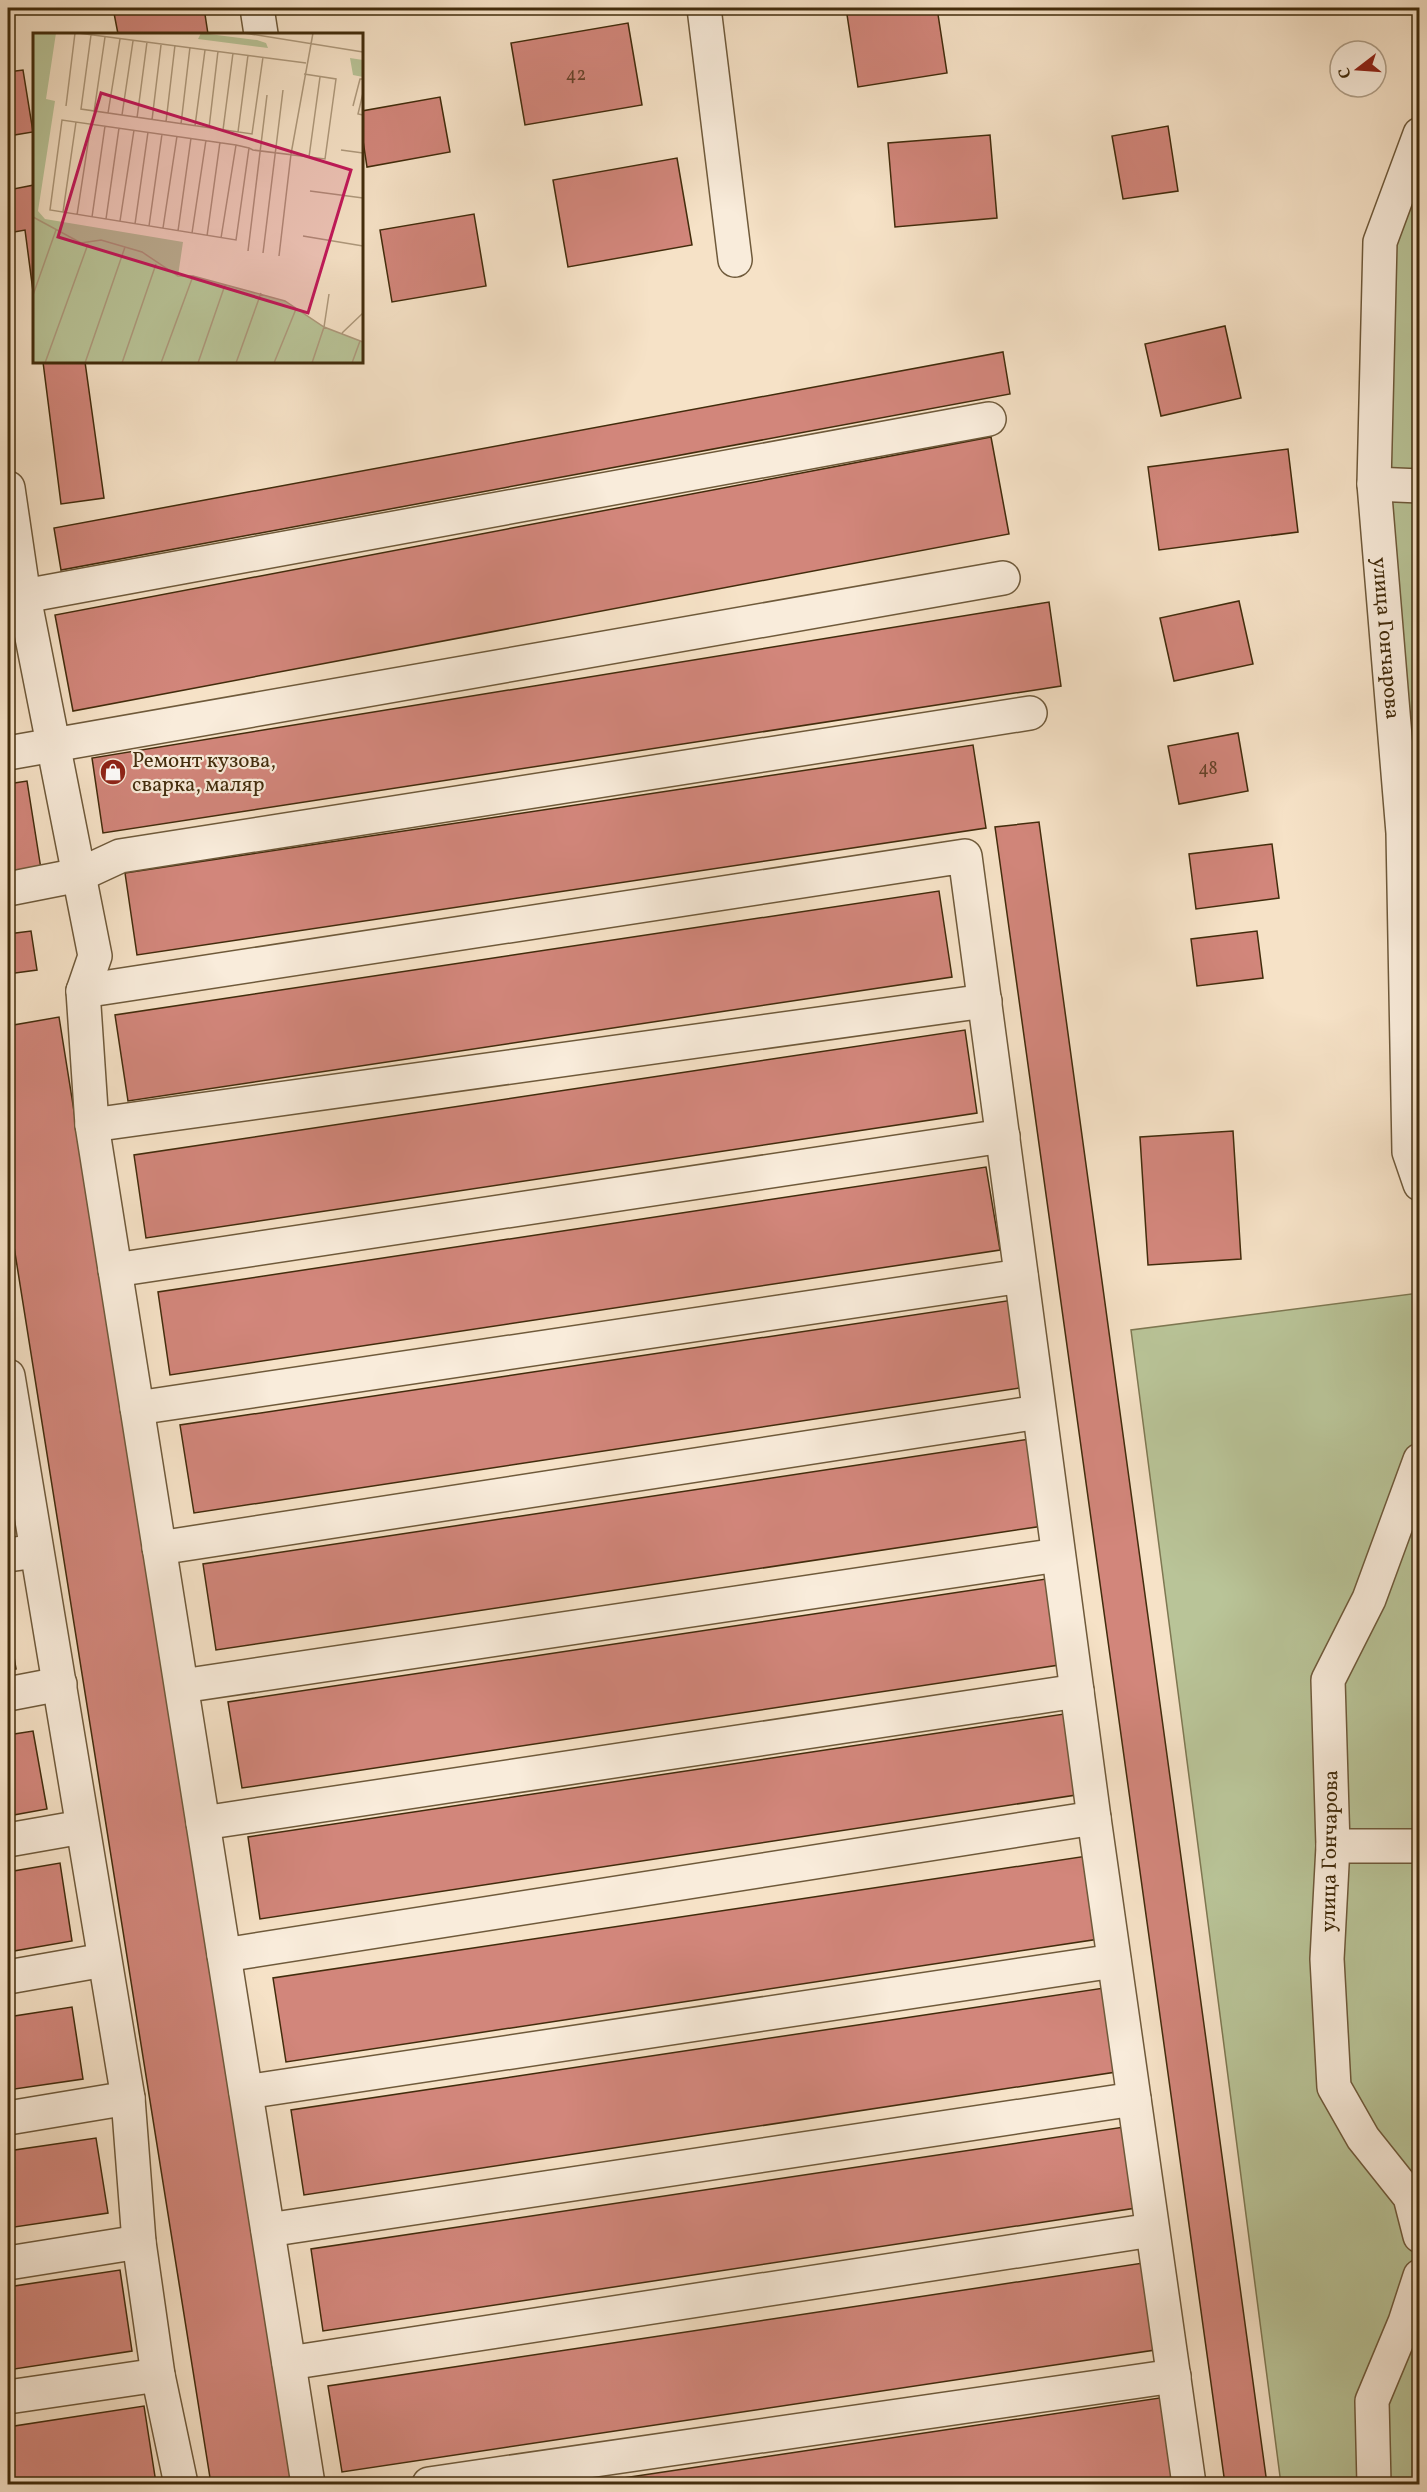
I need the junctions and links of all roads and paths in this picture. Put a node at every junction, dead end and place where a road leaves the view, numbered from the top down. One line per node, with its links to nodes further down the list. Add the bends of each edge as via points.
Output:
1 (257, 8): 3 (street)
2 (704, 8): 5 (street)
3 (261, 33)
4 (1419, 134): 7 (street, улица Гончарова, via 1380,242)
5 (735, 260)
6 (989, 419): 11 (street)
7 (1374, 484): 8 (street); 15 (street, улица Гончарова)
8 (1419, 486)
9 (8, 488): 11 (street)
10 (1003, 578): 13 (street)
11 (16, 598): 13 (street)
12 (1030, 713): 16 (street, via 120,856)
13 (54, 745): 14 (street); 16 (street)
14 (8, 753)
15 (1411, 834): 22 (street, улица Гончарова)
16 (79, 875): 17 (street); 18 (street, via 95,956)
17 (8, 889)
18 (83, 991): 19 (street, via 965,856); 20 (street)
19 (985, 1001): 20 (street); 21 (street)
20 (92, 1125): 24 (street)
21 (1003, 1136): 24 (street); 25 (street)
22 (1414, 1152): 23 (street, улица Гончарова)
23 (1419, 1184)
24 (115, 1270): 27 (street)
25 (1021, 1276): 27 (street); 28 (street)
26 (8, 1376): 29 (street)
27 (137, 1408): 32 (street)
28 (1040, 1412): 32 (street); 34 (street)
29 (11, 1418): 33 (street)
30 (1419, 1460): 31 (street, улица Гончарова)
31 (1410, 1515): 43 (street, улица Гончарова, via 1328,1680)
32 (159, 1548): 36 (street)
33 (22, 1553): 35 (street)
34 (1058, 1555): 36 (street); 37 (street)
35 (60, 1684): 38 (street); 41 (street)
36 (182, 1686): 40 (street)
37 (1077, 1691): 39 (street); 40 (street)
38 (8, 1694)
39 (1094, 1818): 45 (street); 47 (street)
40 (203, 1823): 45 (street)
41 (82, 1827): 42 (street); 46 (street)
42 (8, 1840)
43 (1333, 1846): 44 (street); 53 (street, улица Гончарова, via 1327,1959 1334,2087 1363,2138)
44 (1419, 1846)
45 (224, 1955): 49 (street)
46 (104, 1960): 48 (street); 50 (street)
47 (1114, 1961): 49 (street); 51 (street)
48 (8, 1977)
49 (246, 2092): 54 (street)
50 (128, 2098): 52 (street); 57 (street)
51 (1134, 2099): 54 (street); 55 (street)
52 (8, 2118)
53 (1415, 2197): 56 (street, улица Гончарова)
54 (268, 2230): 60 (street)
55 (1152, 2230): 60 (street); 62 (street)
56 (1419, 2236)
57 (139, 2242): 58 (street); 61 (street)
58 (8, 2263)
59 (1419, 2276): 68 (street, via 1405,2322 1372,2401)
60 (289, 2363): 65 (street)
61 (159, 2375): 63 (street); 64 (street)
62 (1173, 2376): 66 (street); 67 (street)
63 (8, 2397)
64 (181, 2484)
65 (308, 2484)
66 (429, 2484)
67 (1189, 2484)
68 (1374, 2484)

